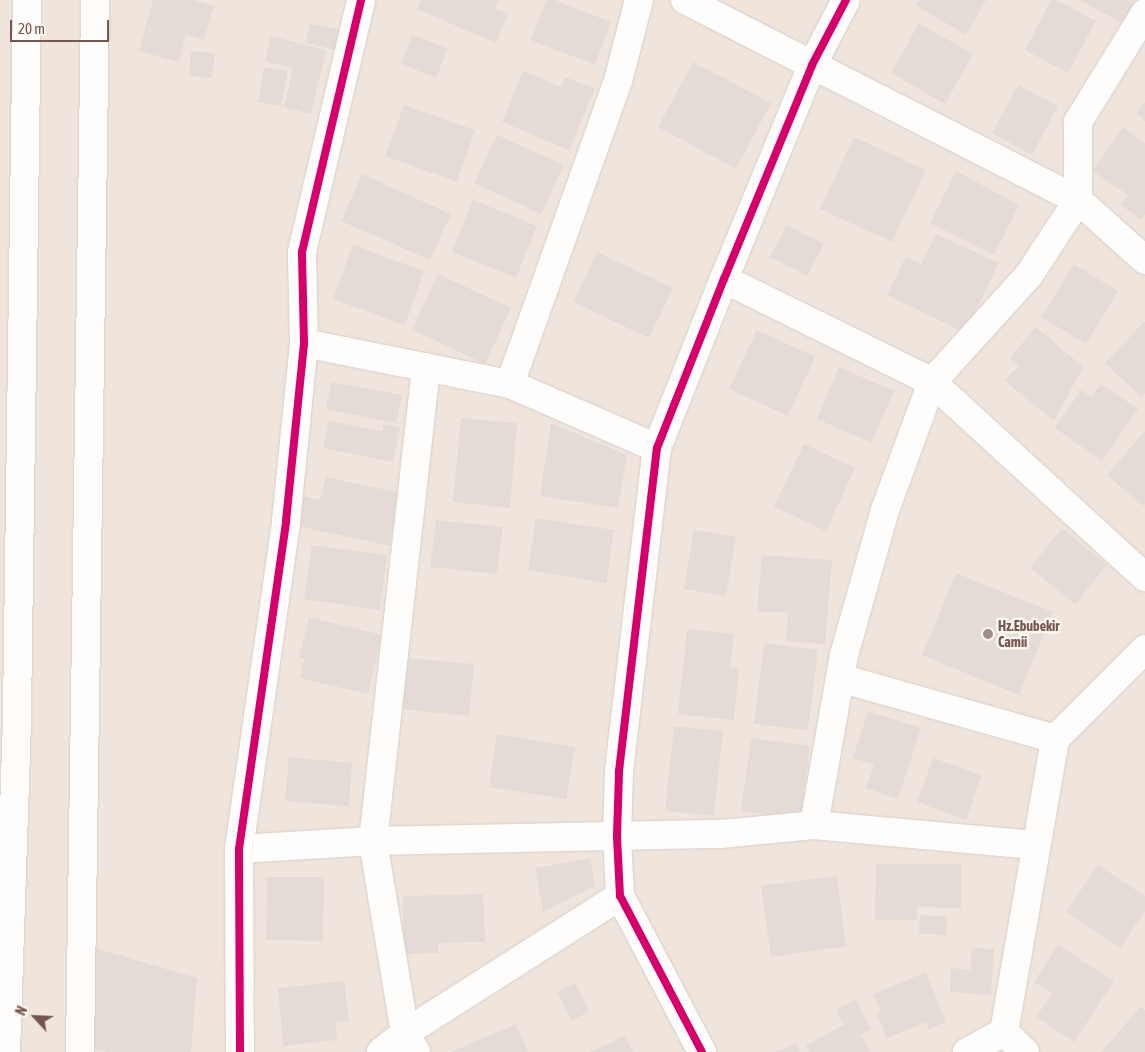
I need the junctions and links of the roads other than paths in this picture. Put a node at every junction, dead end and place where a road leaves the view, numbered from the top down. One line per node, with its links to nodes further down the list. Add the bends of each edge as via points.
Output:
1 (27, 0): 29 (street, via 17,704)
2 (95, 0): 30 (street)
3 (361, 0): 12 (street, via 302,252)
4 (639, 0): 15 (street, via 618,81)
5 (684, 0): 8 (street)
6 (846, 0): 8 (street)
7 (1145, 13): 9 (street, via 1078,122)
8 (812, 65): 9 (street); 11 (street)
9 (1078, 200): 10 (street); 14 (street, via 1029,275)
10 (1145, 260)
11 (724, 279): 14 (street); 16 (street)
12 (304, 343): 13 (street); 25 (street, via 286,521)
13 (426, 368): 15 (street); 23 (street)
14 (932, 382): 17 (street); 19 (street, via 885,510)
15 (510, 384): 16 (street)
16 (657, 448): 22 (street, via 619,771)
17 (1145, 577)
18 (1145, 649): 20 (street)
19 (840, 678): 20 (street); 21 (street)
20 (1055, 738): 24 (street)
21 (814, 825): 22 (street, via 721,834); 24 (street)
22 (617, 836): 23 (street); 26 (street)
23 (373, 841): 25 (street); 28 (street)
24 (1034, 846): 27 (street)
25 (239, 849): 31 (street)
26 (620, 896): 28 (street); 33 (street)
27 (1004, 1032): 34 (street); 35 (street)
28 (410, 1042): 32 (street)
29 (6, 1052)
30 (80, 1052)
31 (240, 1052)
32 (381, 1052)
33 (702, 1052)
34 (967, 1052)
35 (1025, 1052)

